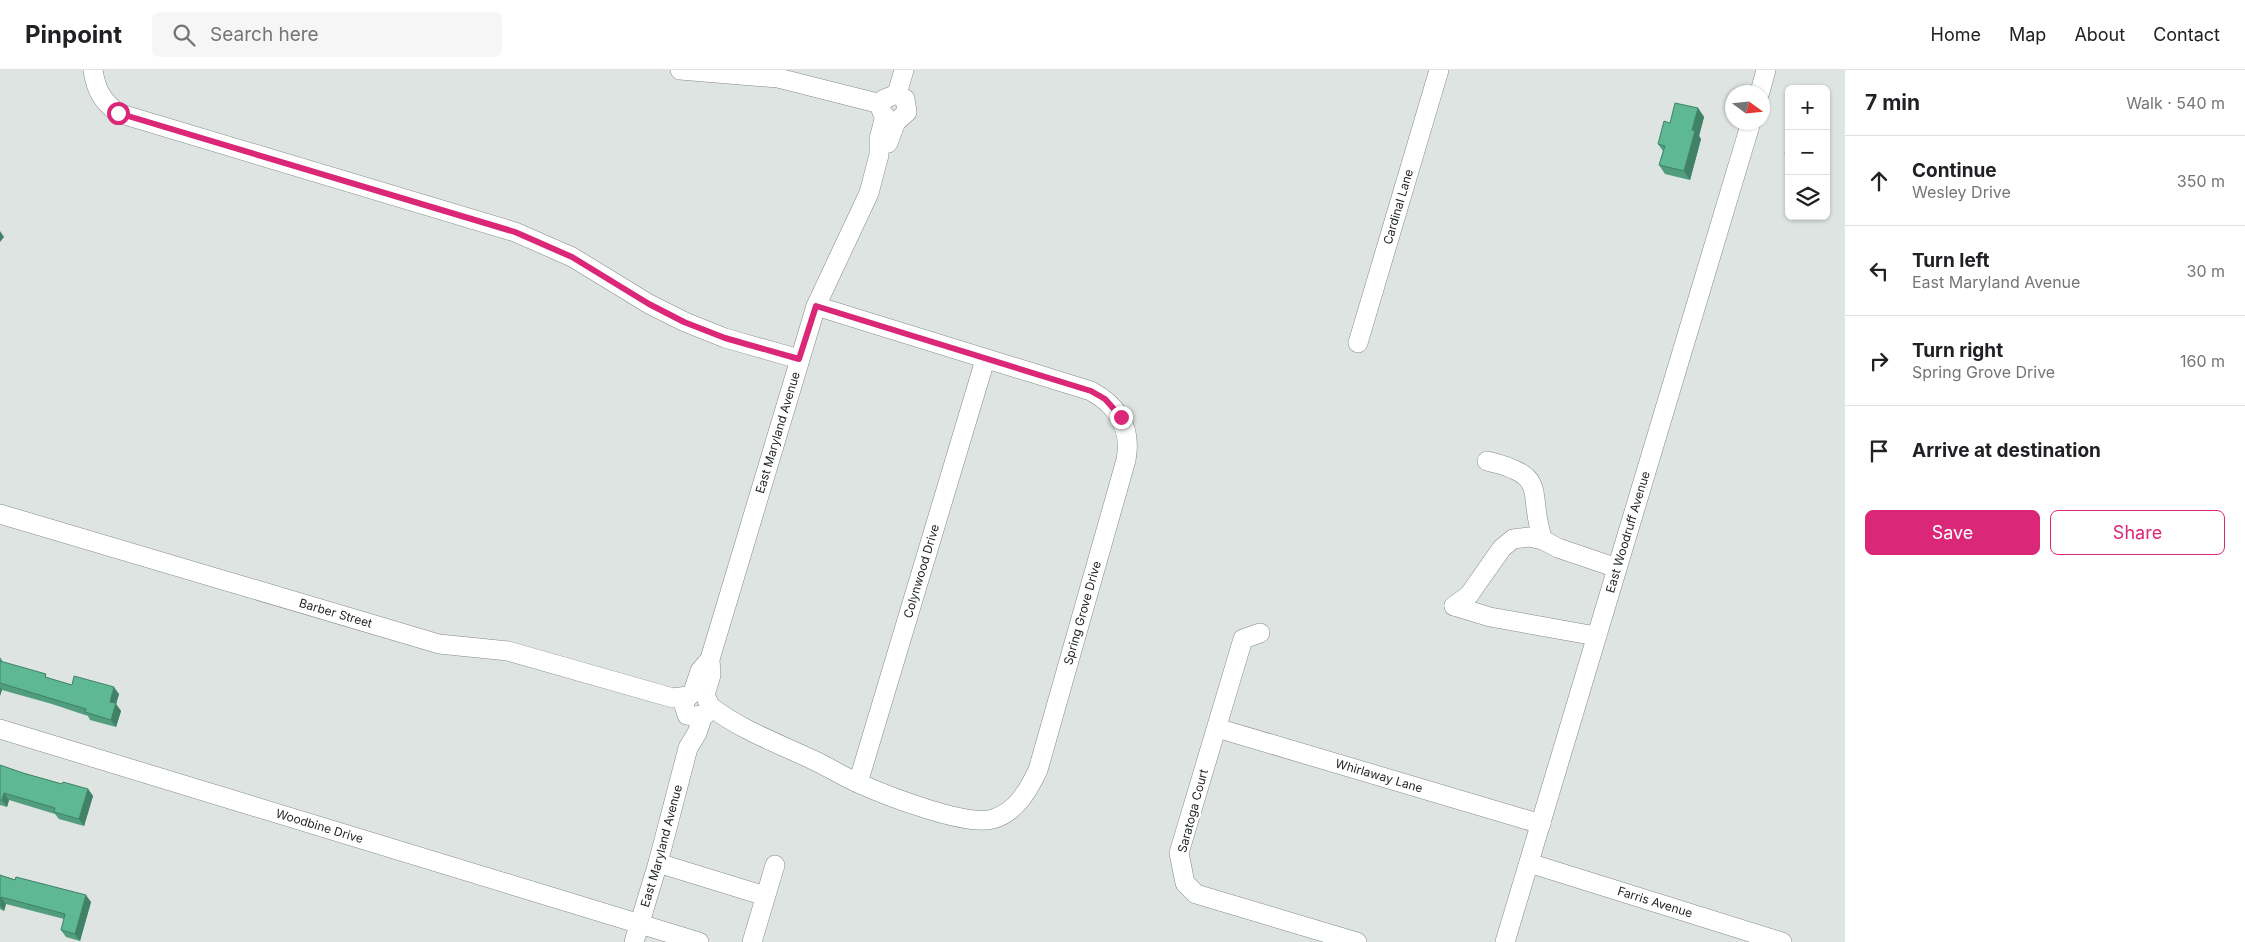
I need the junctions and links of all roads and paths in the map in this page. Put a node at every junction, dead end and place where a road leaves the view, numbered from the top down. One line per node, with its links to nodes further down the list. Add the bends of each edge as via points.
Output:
1 (92, 70): 11 (street, via 98,93 118,113 515,232 572,257 684,322 725,338)
2 (680, 70): 7 (street, via 778,78)
3 (904, 70): 7 (street, East Maryland Avenue)
4 (1439, 70): 10 (street, Cardinal Lane)
5 (1766, 70): 6 (street)
6 (1762, 85)
7 (890, 109): 9 (street, East Maryland Avenue, via 879,139 879,155 869,193)
8 (1749, 130): 16 (street, East Woodruff Avenue)
9 (816, 306): 11 (street, East Maryland Avenue); 12 (street, Spring Grove Drive)
10 (1358, 343)
11 (799, 359): 19 (street, East Maryland Avenue, via 710,659 700,671)
12 (985, 360): 22 (street, Colynwood Drive); 22 (street, Spring Grove Drive, via 1091,391 1116,410 1128,439 1126,460 1038,770 1018,804 1005,814 979,822 913,804)
13 (1487, 461): 15 (street, via 1511,467 1526,476 1537,500)
14 (0, 514): 19 (street, Barber Street, via 439,644 508,651)
15 (1543, 540): 16 (street); 18 (street, via 1529,537 1513,539 1502,548 1469,595 1454,606 1490,617)
16 (1617, 568): 18 (street, East Woodruff Avenue)
17 (1260, 633): 20 (street, Saratoga Court, via 1243,639)
18 (1596, 636): 23 (street, East Woodruff Avenue)
19 (697, 705): 22 (street, Spring Grove Drive); 25 (street, East Maryland Avenue, via 685,738 688,748)
20 (1216, 728): 23 (street, Whirlaway Lane); 31 (street, Saratoga Court, via 1179,853 1185,883 1196,894)
21 (0, 729): 28 (street, Woodbine Drive)
22 (858, 783)
23 (1541, 824): 24 (street, East Woodruff Avenue)
24 (1529, 863): 32 (street, East Woodruff Avenue); 33 (street, Farris Avenue)
25 (658, 864): 27 (street); 28 (street, East Maryland Avenue)
26 (774, 865): 27 (street)
27 (765, 896): 30 (street)
28 (637, 933): 29 (street, Woodbine Drive)
29 (699, 942)
30 (752, 942)
31 (1357, 942)
32 (1505, 942)
33 (1782, 942)

